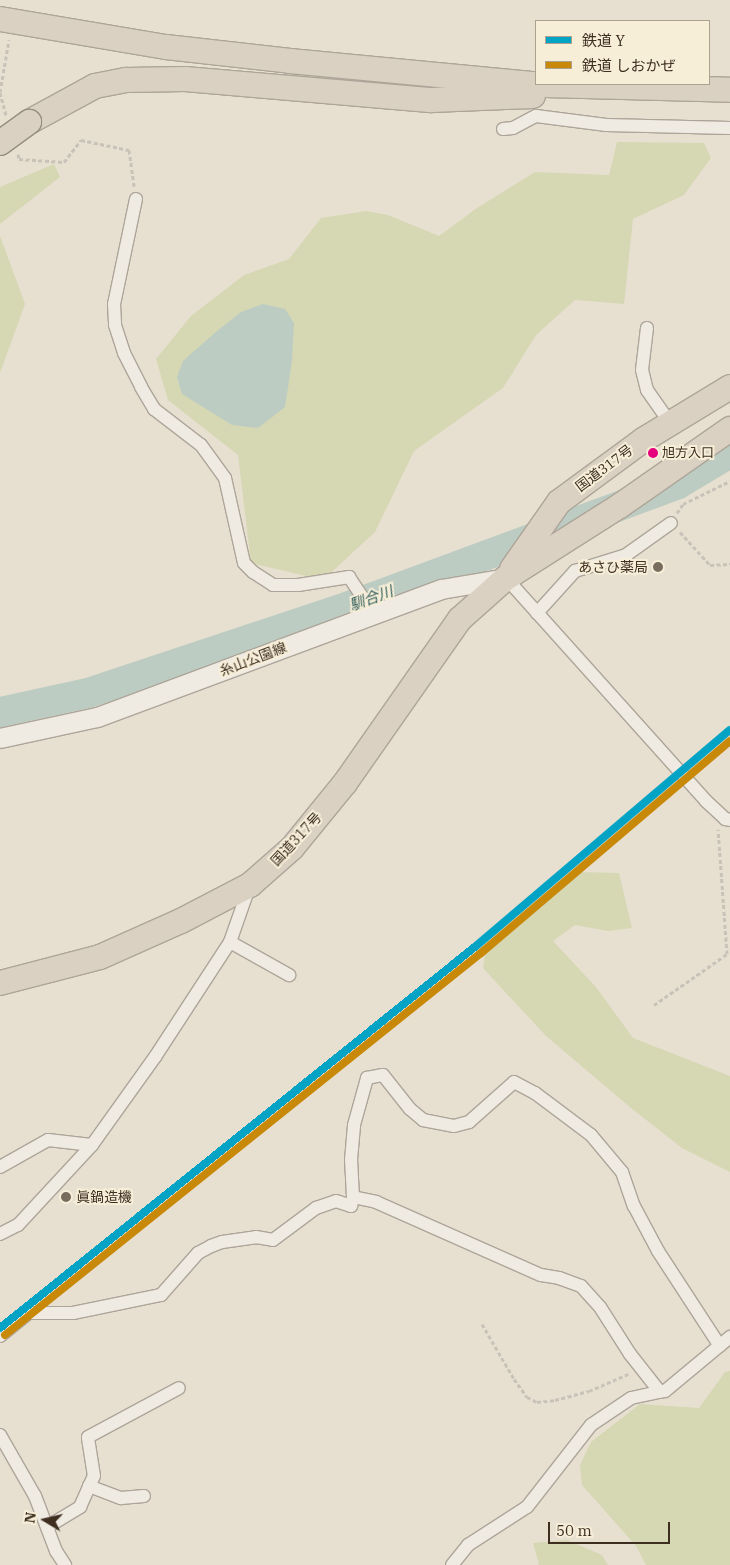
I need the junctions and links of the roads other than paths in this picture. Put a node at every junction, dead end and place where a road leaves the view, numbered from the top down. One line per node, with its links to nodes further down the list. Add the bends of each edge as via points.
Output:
1 (0, 19): 2 (highway, via 166,47)
2 (535, 84)
3 (545, 85): 4 (highway)
4 (730, 90)
5 (730, 100): 8 (highway, bridge, via 540,95 432,100 185,79 126,80 96,86 29,122)
6 (730, 128): 7 (street, via 606,125 536,116)
7 (503, 130)
8 (0, 143)
9 (136, 199): 16 (street, via 114,304 115,326 140,388 154,409 201,445 225,478 244,562 253,572 273,585 298,585 349,577)
10 (646, 328): 12 (street, via 642,370 647,390)
11 (730, 387): 12 (highway, 国道317号)
12 (670, 423): 15 (highway, 国道317号, via 559,502)
13 (730, 429): 15 (highway, 国道317号, via 621,505)
14 (671, 523): 17 (street, via 626,555 575,571)
15 (506, 578): 16 (main road, 糸山公園線, via 442,589); 17 (street); 20 (highway, 国道317号, via 460,619 345,783 292,848)
16 (374, 613): 18 (main road, 糸山公園線, via 97,716)
17 (537, 613): 19 (street, via 699,792 725,819)
18 (0, 738)
19 (730, 820)
20 (250, 885): 21 (street); 23 (highway, 国道317号, via 181,921 100,957)
21 (230, 942): 22 (street); 24 (street, via 155,1057)
22 (289, 975)
23 (0, 983)
24 (92, 1145): 25 (street, via 48,1140); 27 (street, via 18,1225)
25 (0, 1167)
26 (353, 1197): 28 (street, via 351,1206 336,1201 316,1208 273,1240 256,1237 211,1246 198,1253 161,1295 73,1313 28,1313); 30 (street, via 351,1160 354,1125 367,1078 383,1075 423,1120 454,1126 469,1122 514,1082 535,1093 591,1135 622,1172 634,1206 658,1251); 32 (street, via 376,1202 542,1275 581,1286 600,1307)
27 (0, 1234)
28 (0, 1336)
29 (730, 1337): 30 (street)
30 (720, 1346): 32 (street)
31 (178, 1388): 34 (street, via 88,1438 94,1476)
32 (660, 1392): 38 (street, via 631,1398 591,1425 527,1507 468,1545)
33 (0, 1435): 36 (street, via 35,1496)
34 (89, 1486): 35 (street, via 121,1498); 36 (street, via 80,1507)
35 (144, 1496)
36 (47, 1528): 37 (street)
37 (65, 1565)
38 (452, 1565)

